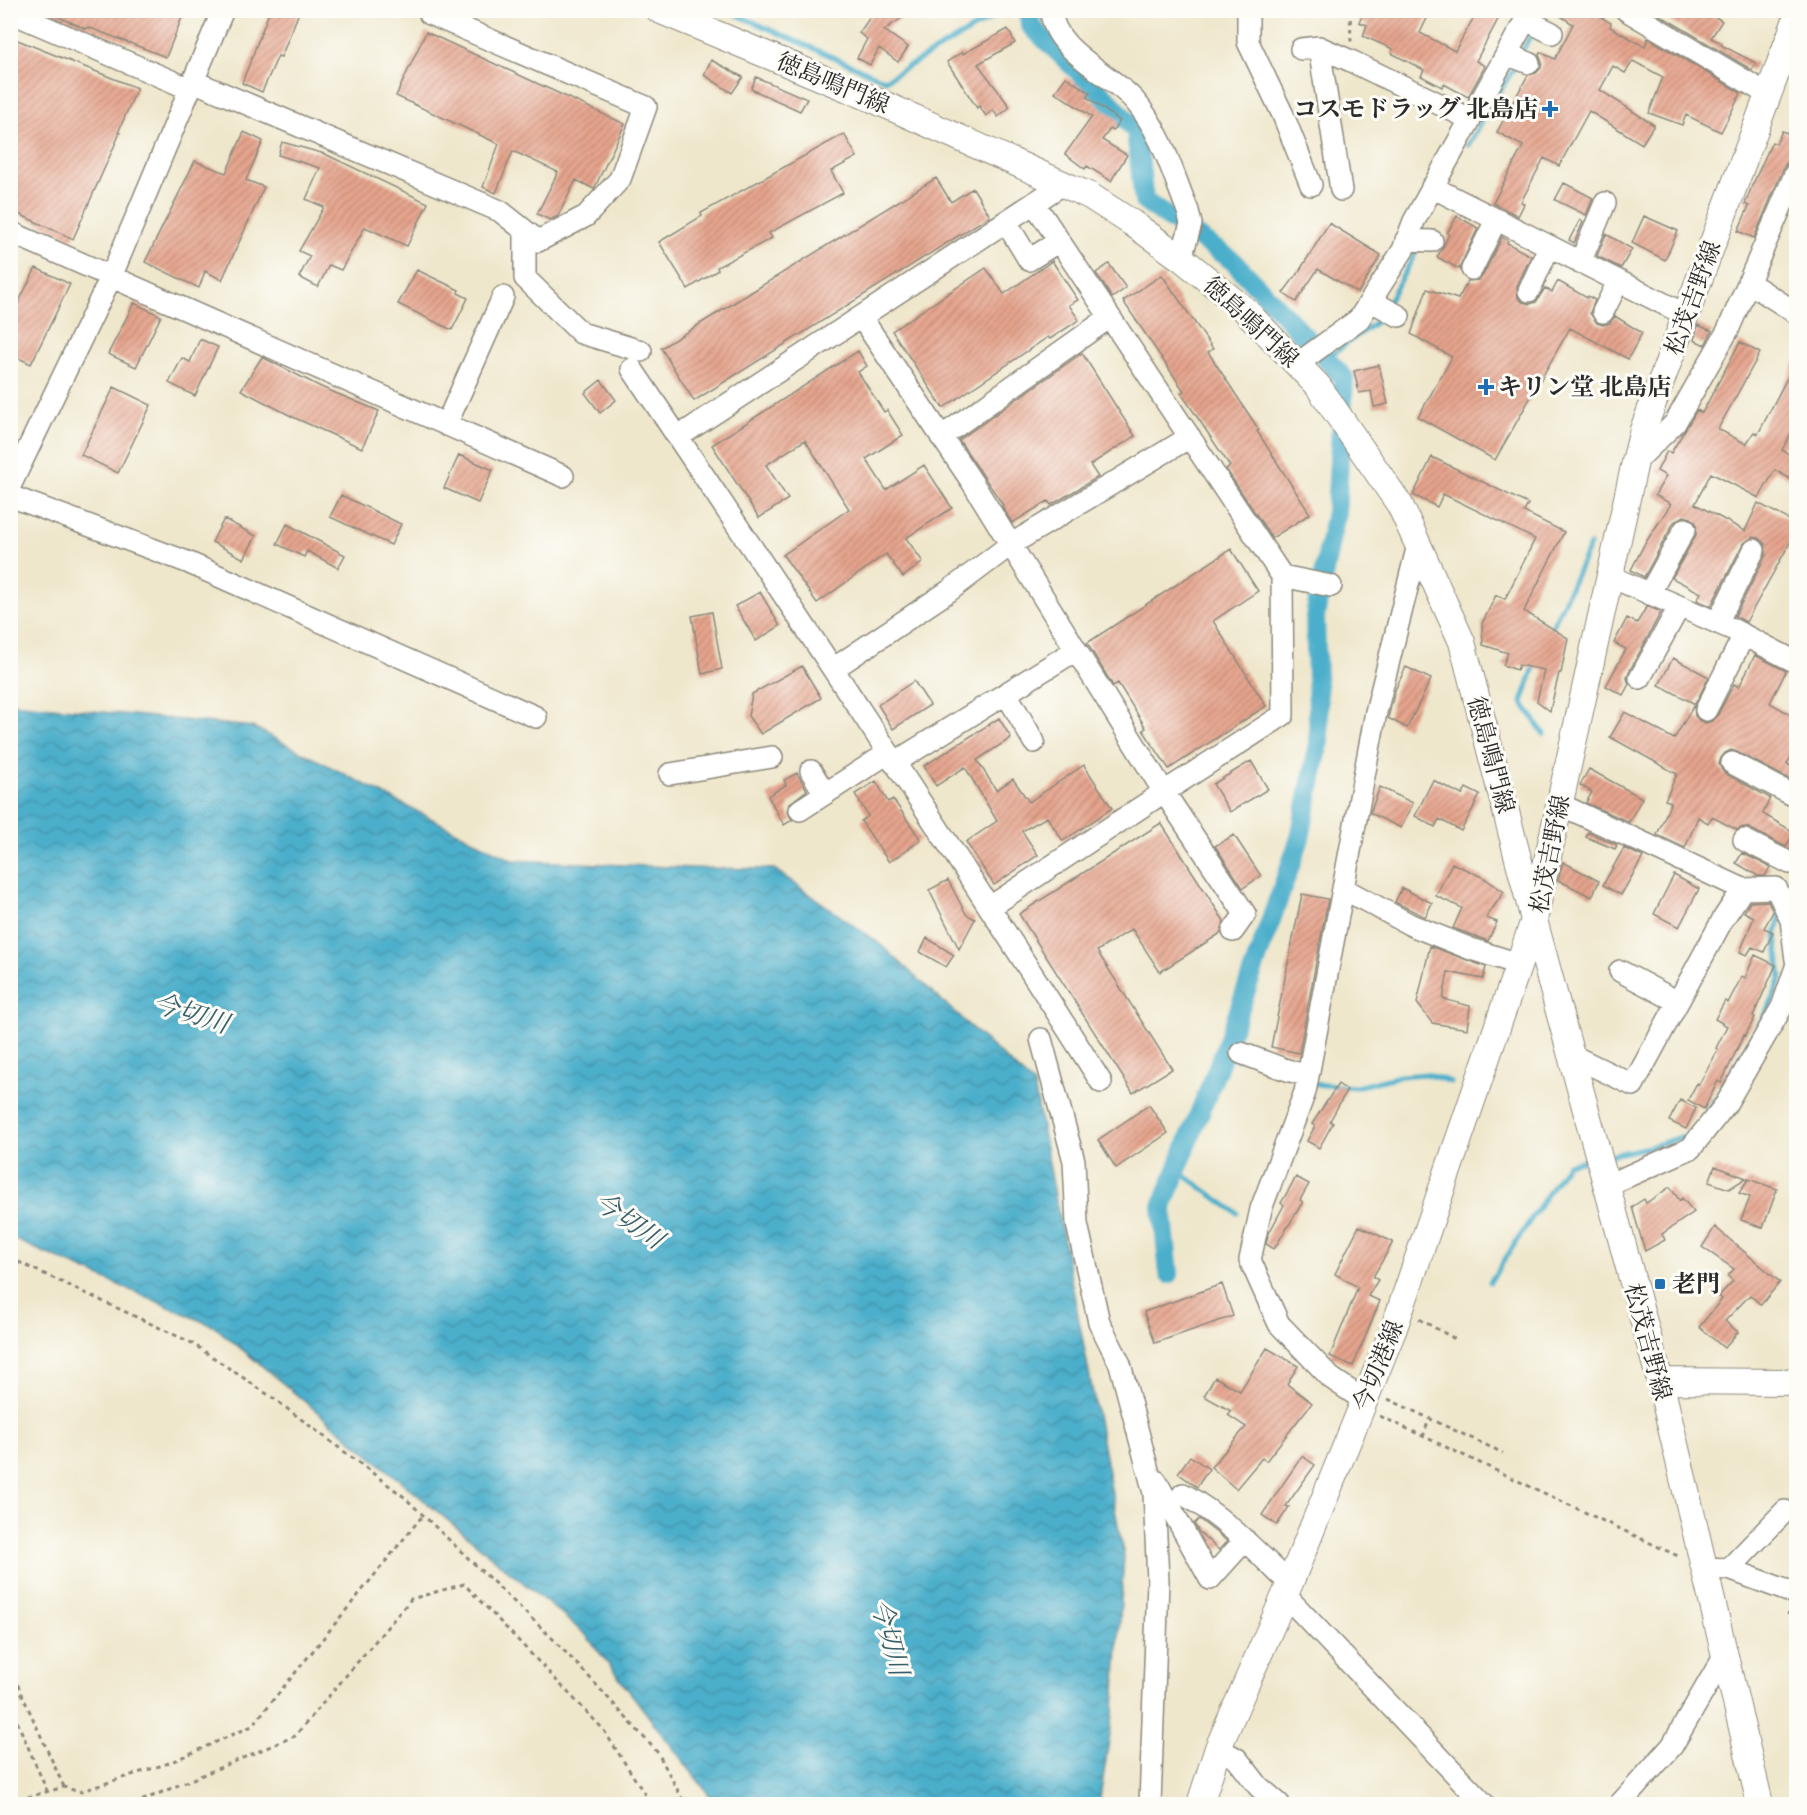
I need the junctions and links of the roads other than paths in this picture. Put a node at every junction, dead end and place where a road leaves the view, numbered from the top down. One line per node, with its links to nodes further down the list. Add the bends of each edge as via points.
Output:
1 (223, 10): 14 (street)
2 (430, 10): 26 (street, via 430,14 646,107 620,179 586,216 538,241)
3 (659, 10): 9 (main road, 徳島鳴門線)
4 (1051, 10): 32 (street, via 1054,25 1066,44 1132,98 1158,133 1191,224)
5 (1248, 10): 19 (street, via 1248,42)
6 (1626, 10): 15 (street)
7 (10, 12): 14 (street)
8 (1528, 15): 11 (street); 12 (street)
9 (688, 16): 18 (main road, 徳島鳴門線)
10 (1797, 20): 15 (main road, 松茂吉野線)
11 (1552, 33)
12 (1507, 54): 13 (street); 16 (street)
13 (1529, 63)
14 (192, 85): 26 (street, via 500,211); 35 (street)
15 (1769, 95): 43 (main road, 松茂吉野線)
16 (1470, 119): 20 (street); 21 (street, via 1352,61 1310,48)
17 (1797, 172): 37 (street)
18 (1063, 184): 22 (street); 32 (main road, 徳島鳴門線, via 1090,196)
19 (1311, 185)
20 (1432, 188): 24 (street); 28 (street)
21 (1341, 190)
22 (1034, 203): 25 (street); 29 (street)
23 (1605, 203): 33 (street)
24 (1496, 220): 31 (street); 34 (street)
25 (1006, 222): 29 (street, via 1029,260); 45 (street)
26 (525, 231): 49 (street, via 525,278 580,333 636,360)
27 (10, 232): 35 (street)
28 (1406, 240): 30 (street); 40 (street)
29 (1059, 241): 46 (street)
30 (1432, 241)
31 (1549, 247): 33 (street); 38 (street)
32 (1181, 258): 47 (main road, 徳島鳴門線, via 1245,310)
33 (1580, 263): 36 (street)
34 (1472, 269)
35 (111, 277): 48 (street); 54 (street)
36 (1618, 282): 41 (street); 43 (street)
37 (1748, 282): 42 (street); 52 (street, via 1728,330 1675,423)
38 (1529, 291)
39 (502, 297): 48 (street)
40 (1371, 301): 44 (street); 47 (street, via 1359,319)
41 (1603, 312)
42 (1797, 312)
43 (1686, 315): 52 (main road, 松茂吉野線)
44 (1399, 316)
45 (861, 317): 49 (street); 50 (street)
46 (1110, 317): 50 (street); 51 (street)
47 (1297, 364): 58 (main road, 徳島鳴門線, via 1318,386 1400,505)
48 (446, 424): 53 (street)
49 (678, 437): 69 (street)
50 (941, 437): 57 (street)
51 (1190, 437): 57 (street); 60 (street)
52 (1635, 462): 61 (main road, 松茂吉野線)
53 (563, 476)
54 (10, 486)
55 (10, 496): 73 (street, via 187,562)
56 (1685, 529): 63 (street)
57 (1010, 544): 67 (street); 69 (street, via 949,591)
58 (1418, 545): 88 (street, via 1376,712); 91 (main road, 徳島鳴門線, via 1462,642)
59 (1754, 550): 65 (street)
60 (1282, 576): 62 (street); 80 (street, via 1284,715)
61 (1610, 576): 63 (street); 83 (main road, 松茂吉野線)
62 (1331, 586)
63 (1649, 594): 64 (street)
64 (1679, 607): 65 (street); 70 (street)
65 (1717, 623): 66 (street)
66 (1744, 635): 68 (street); 72 (street)
67 (1076, 650): 71 (street); 80 (street)
68 (1797, 662)
69 (833, 669): 76 (street)
70 (1640, 678)
71 (1006, 693): 74 (street); 76 (street)
72 (1706, 710)
73 (536, 717)
74 (1034, 742)
75 (772, 757): 79 (street)
76 (891, 758): 81 (street); 90 (street)
77 (1732, 763): 82 (street)
78 (811, 771): 81 (street)
79 (670, 774)
80 (1164, 792): 90 (street); 93 (street, via 1245,914)
81 (825, 794): 84 (street)
82 (1797, 797)
83 (1559, 804): 89 (street); 91 (main road, 松茂吉野線)
84 (800, 810)
85 (1744, 840): 86 (street)
86 (1793, 858): 87 (street)
87 (1776, 888): 89 (street); 92 (street)
88 (1344, 889): 95 (street, via 1411,925); 102 (street)
89 (1743, 889): 98 (street)
90 (990, 908): 103 (street)
91 (1534, 920): 95 (main road, 今切港線); 101 (main road, 松茂吉野線)
92 (1794, 922): 94 (street)
93 (1233, 930)
94 (1797, 960)
95 (1519, 964): 107 (main road, 今切港線, via 1401,1309)
96 (1797, 967): 104 (street, via 1782,1007 1726,1104 1691,1148)
97 (1620, 971): 98 (street)
98 (1678, 1002): 101 (street, via 1633,1085)
99 (1041, 1039): 108 (street, via 1074,1161 1077,1224 1099,1322 1120,1364)
100 (1241, 1053): 102 (street)
101 (1571, 1054): 104 (main road, 松茂吉野線)
102 (1308, 1076): 107 (street, via 1261,1209 1250,1260 1279,1324 1331,1378)
103 (1101, 1082)
104 (1606, 1186): 105 (main road, 松茂吉野線)
105 (1660, 1382): 106 (main road); 112 (main road, 松茂吉野線)
106 (1797, 1382)
107 (1365, 1400): 114 (main road, 今切港線)
108 (1146, 1463): 111 (street, via 1207,1584); 118 (street, via 1154,1493 1158,1581)
109 (1183, 1494): 111 (street)
110 (1785, 1511): 113 (street)
111 (1245, 1540): 114 (street)
112 (1704, 1568): 113 (street); 116 (main road, 松茂吉野線)
113 (1729, 1569): 115 (street)
114 (1288, 1589): 117 (main road, 今切港線); 121 (street)
115 (1797, 1594)
116 (1725, 1656): 122 (street, via 1672,1746); 123 (main road, 松茂吉野線)
117 (1218, 1748): 119 (main road, 今切港線); 120 (street, via 1238,1759 1259,1788)
118 (1150, 1804)
119 (1200, 1804)
120 (1279, 1804)
121 (1484, 1804)
122 (1620, 1804)
123 (1760, 1804)

